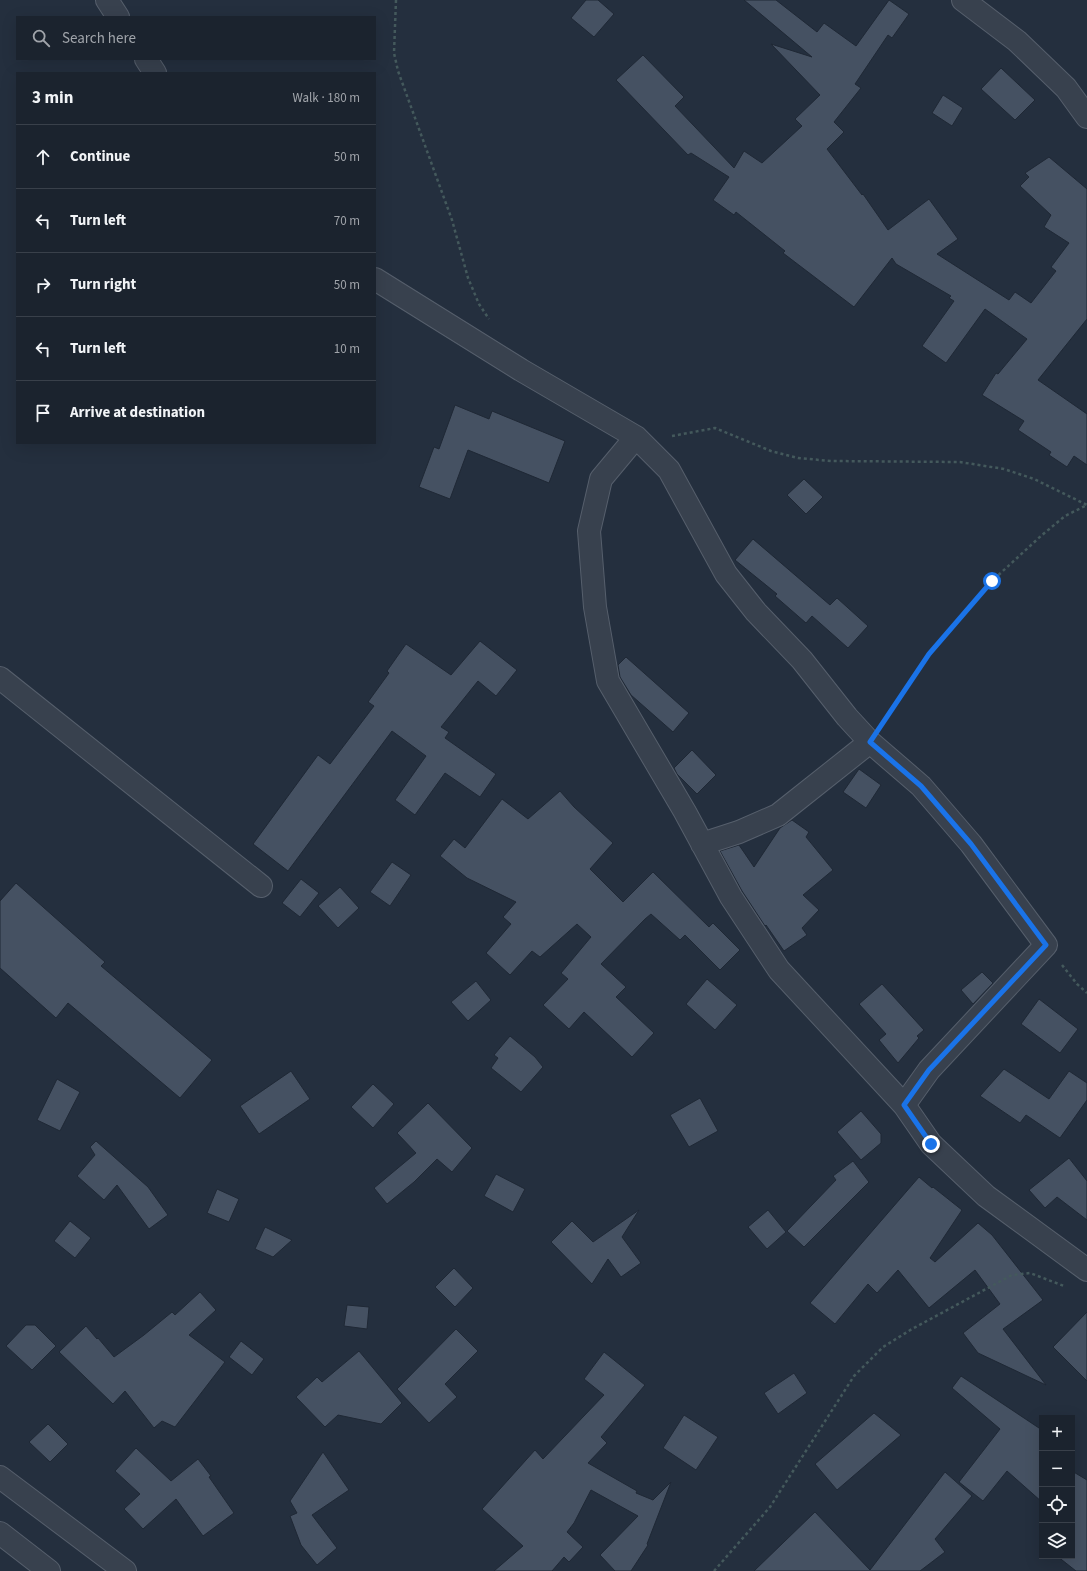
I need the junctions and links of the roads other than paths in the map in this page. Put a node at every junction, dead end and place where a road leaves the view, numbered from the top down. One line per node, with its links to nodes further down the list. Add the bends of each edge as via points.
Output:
1 (107, 0): 3 (street)
2 (963, 0): 6 (street, via 1018,41 1066,88)
3 (117, 16)
4 (147, 60): 5 (street)
5 (154, 72)
6 (1087, 117)
7 (376, 280): 8 (street, via 521,370)
8 (636, 437): 10 (street, via 669,470 726,574); 11 (street, via 601,480 589,531 596,614 608,681)
9 (0, 678): 12 (street)
10 (870, 742): 11 (street, via 778,815); 13 (street, via 921,786 971,844 1046,945 929,1070)
11 (702, 844): 13 (street, via 731,897 779,970)
12 (261, 886)
13 (904, 1105): 14 (street, via 931,1144 986,1196)
14 (1086, 1269)
15 (0, 1477): 18 (street)
16 (0, 1533): 17 (street)
17 (49, 1571)
18 (125, 1571)

